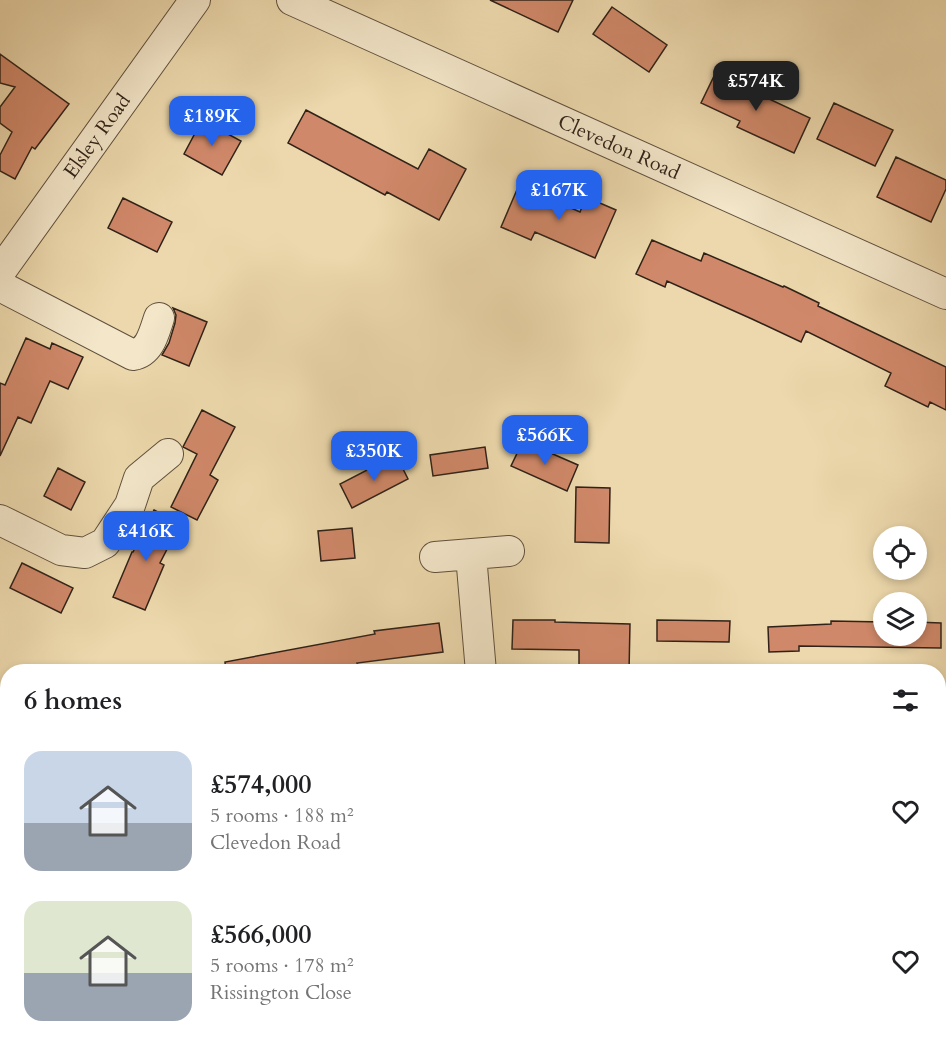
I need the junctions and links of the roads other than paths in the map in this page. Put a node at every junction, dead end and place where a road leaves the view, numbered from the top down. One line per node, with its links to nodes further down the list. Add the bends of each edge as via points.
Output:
1 (195, 0): 3 (street, Elsley Road)
2 (292, 0): 4 (street, Clevedon Road)
3 (1, 270): 5 (street, via 133,355 148,346)
4 (946, 294)
5 (159, 318)
6 (168, 454): 7 (street, via 139,478 130,505 105,543 85,553 61,550)
7 (0, 520)
8 (509, 551): 9 (street)
9 (471, 555): 10 (street); 11 (street)
10 (435, 557)
11 (480, 664)

